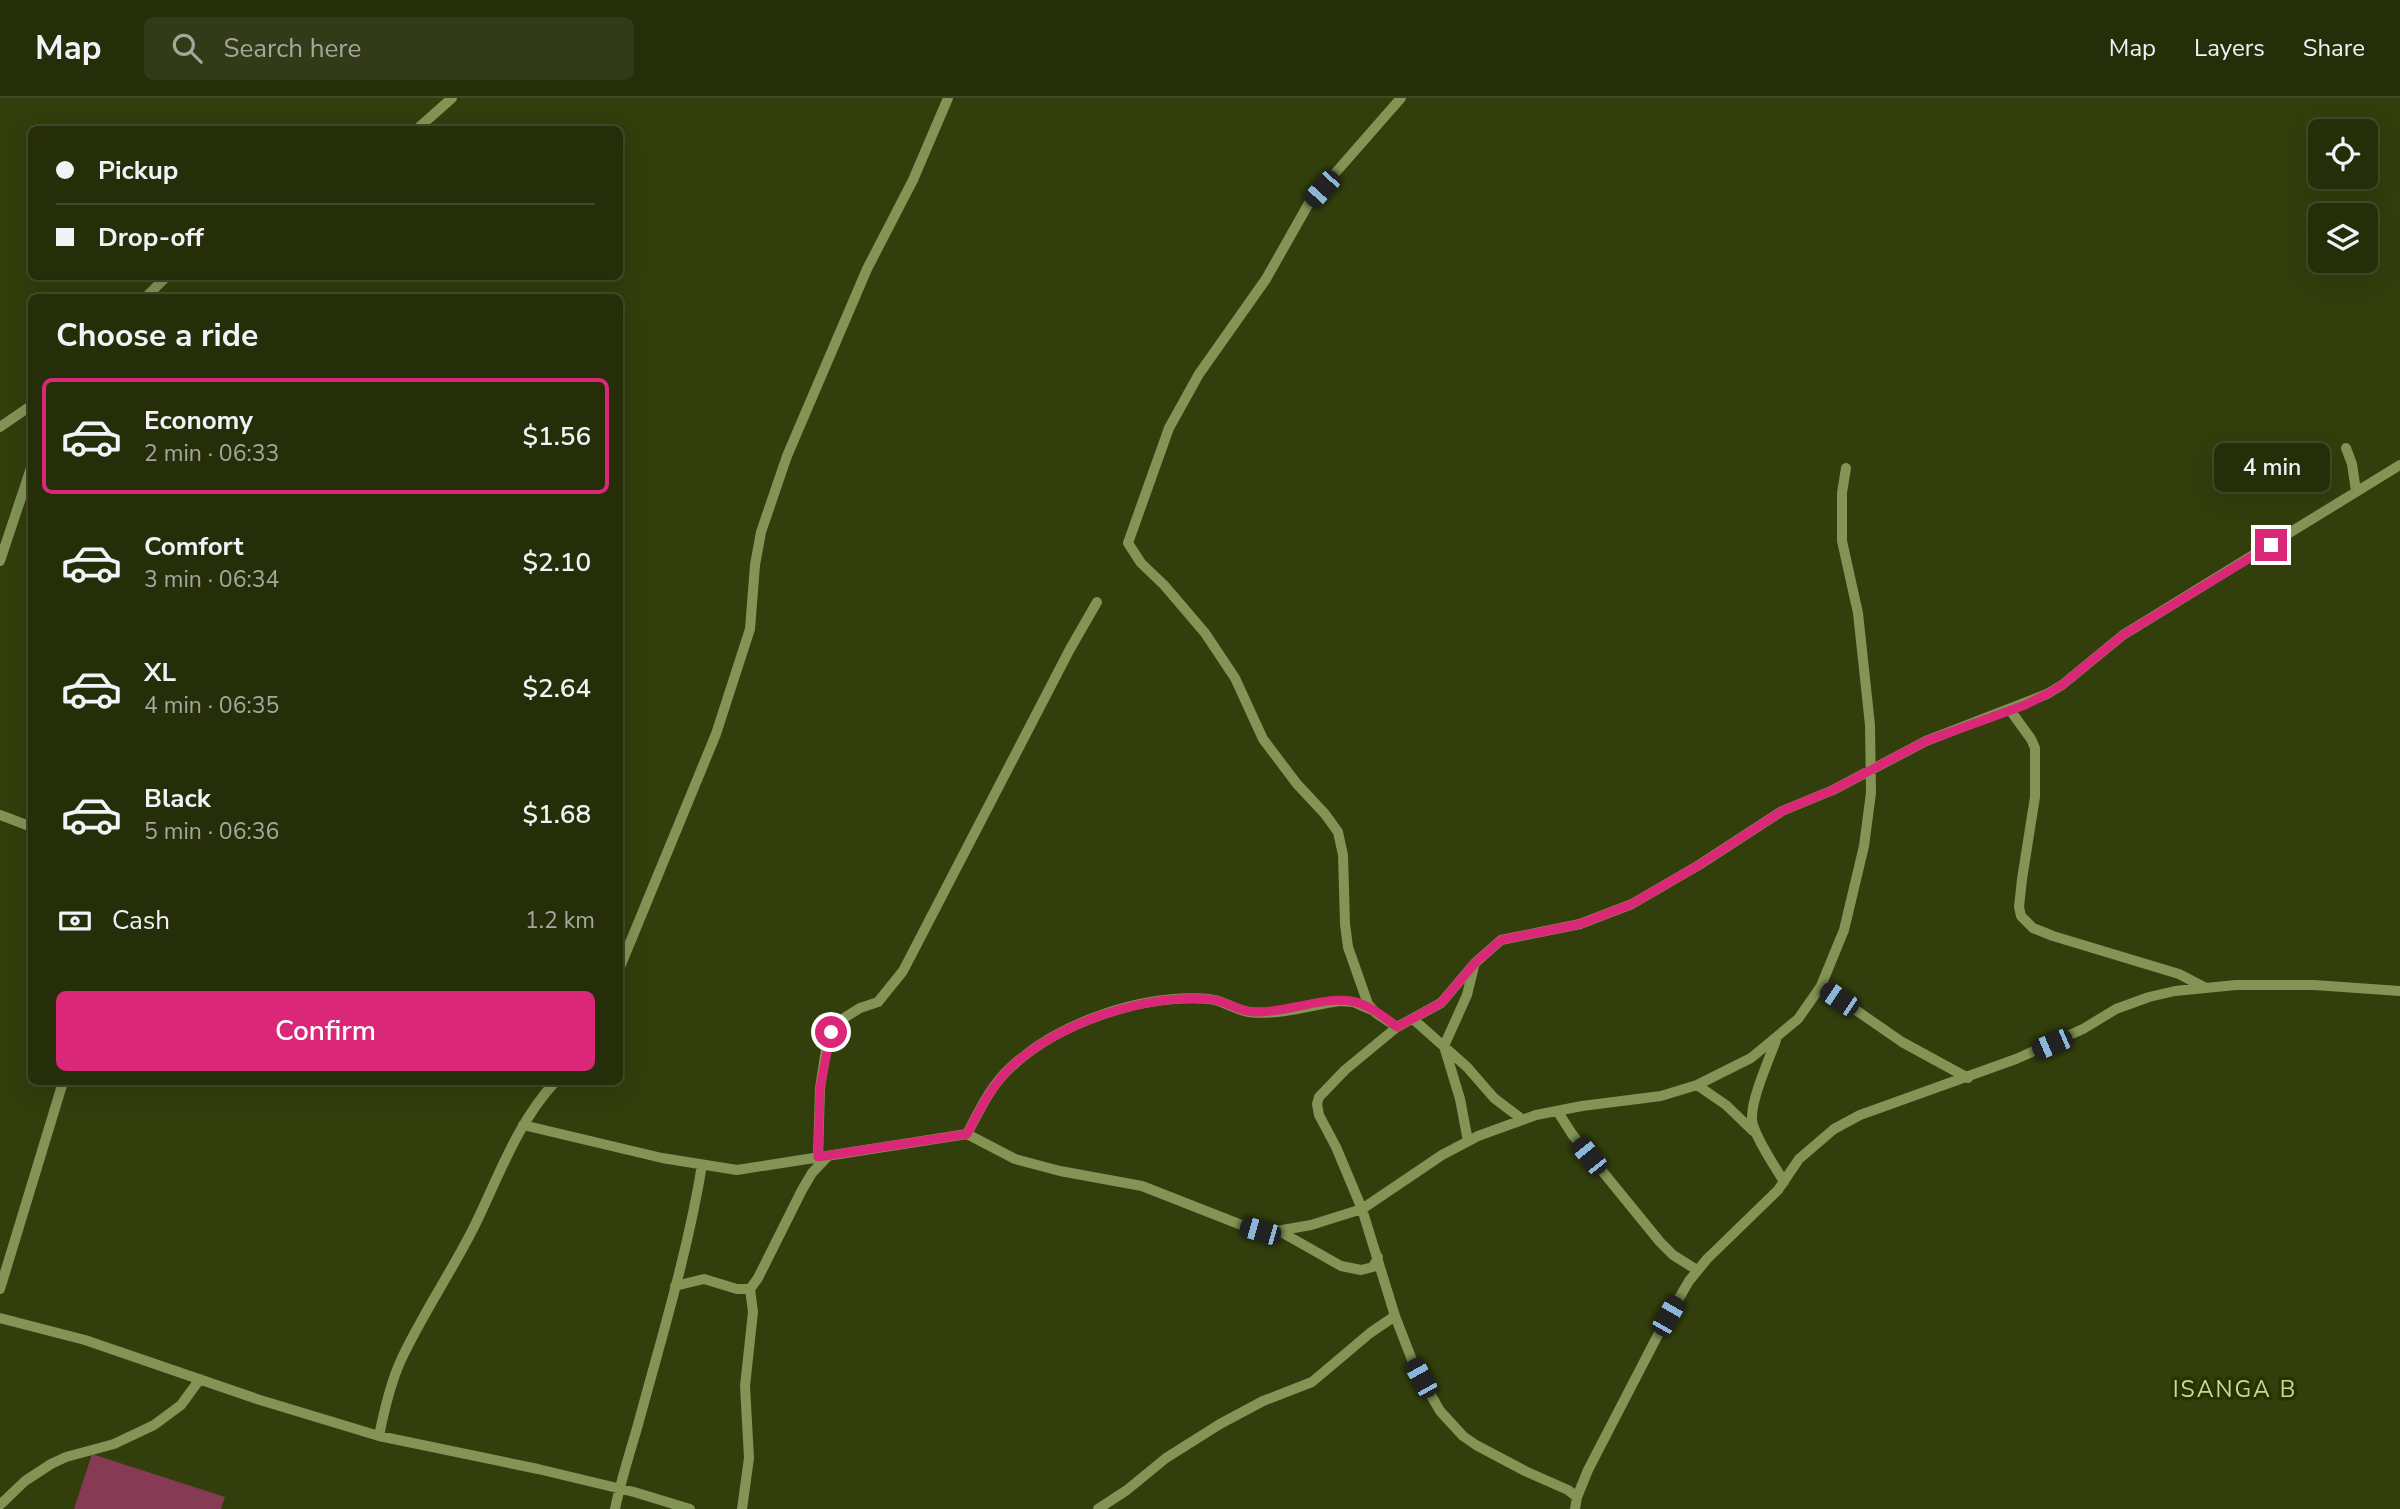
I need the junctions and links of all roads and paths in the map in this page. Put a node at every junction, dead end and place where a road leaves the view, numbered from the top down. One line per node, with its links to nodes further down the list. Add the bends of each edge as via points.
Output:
1 (452, 98): 4 (street)
2 (948, 98): 20 (street, via 787,456 761,532 750,629 716,733)
3 (1401, 98): 25 (street, via 1309,203 1266,279 1199,374 1168,428 1128,543 1140,563 1205,633 1235,678 1263,739 1338,832 1348,947 1362,989)
4 (420, 126)
5 (163, 280): 6 (street)
6 (149, 294)
7 (28, 408): 8 (street)
8 (0, 427)
9 (2346, 448): 13 (street)
10 (2400, 465): 13 (street)
11 (1846, 468): 17 (street, via 1843,541 1858,613)
12 (28, 477): 14 (street)
13 (2356, 491): 16 (street, via 2123,635 2054,690)
14 (0, 561)
15 (1097, 602): 40 (street, via 902,971 878,1002 850,1013 831,1032 820,1088)
16 (2010, 710): 17 (street, via 1947,732); 23 (street, via 2035,748 2035,797 2021,916 2053,936 2179,974)
17 (1871, 771): 21 (street, via 1782,811 1632,904 1580,924 1505,938); 22 (street, via 1864,846 1851,905)
18 (0, 814): 19 (street)
19 (28, 825)
20 (623, 960)
21 (1475, 963): 26 (street, via 1441,1003); 29 (street, via 1467,995)
22 (1821, 986): 28 (street, via 1798,1019); 30 (street, via 1911,1047)
23 (2204, 987): 24 (street, via 2272,984); 30 (street, via 2132,1003 2052,1044)
24 (2400, 991)
25 (1376, 1013): 27 (street); 38 (street, via 1339,1001 1254,1012 1207,998 1155,1002 1097,1016 1044,1042 1010,1068)
26 (1413, 1019): 27 (street); 29 (street)
27 (1397, 1027): 43 (street, via 1345,1070 1318,1100 1319,1115)
28 (1777, 1038): 33 (street, via 1736,1067); 37 (street, via 1758,1090 1752,1118)
29 (1444, 1046): 35 (street, via 1494,1098); 39 (street)
30 (1968, 1078): 42 (street, via 1847,1121 1815,1143)
31 (62, 1085): 48 (street)
32 (552, 1085): 36 (street)
33 (1697, 1085): 34 (street, via 1661,1096); 37 (street)
34 (1558, 1112): 35 (street); 46 (street, via 1660,1242)
35 (1523, 1120): 39 (street)
36 (523, 1125): 41 (street); 53 (street, via 400,1363)
37 (1755, 1133): 42 (street)
38 (967, 1134): 40 (street); 44 (street, via 1015,1158 1142,1186 1244,1226)
39 (1468, 1141): 43 (street)
40 (823, 1156): 41 (street, via 745,1170); 49 (street)
41 (702, 1165): 47 (street)
42 (1784, 1182): 46 (street)
43 (1362, 1209): 44 (street); 45 (street)
44 (1281, 1232): 45 (street, via 1352,1269 1373,1268)
45 (1378, 1257): 50 (street)
46 (1697, 1270): 55 (street, via 1661,1329)
47 (675, 1286): 49 (street, via 704,1279); 54 (street)
48 (0, 1289)
49 (750, 1289): 59 (street, via 754,1312 745,1386 748,1458)
50 (1395, 1316): 55 (street, via 1428,1391 1463,1436); 60 (street, via 1312,1382 1220,1424)
51 (0, 1318): 52 (street, via 85,1340)
52 (200, 1379): 53 (street); 56 (street, via 181,1405 154,1425 114,1444 51,1464 24,1481)
53 (379, 1436): 54 (street)
54 (619, 1489): 57 (street); 58 (street)
55 (1577, 1497): 61 (street)
56 (0, 1505)
57 (615, 1509)
58 (690, 1509)
59 (742, 1509)
60 (1098, 1509)
61 (1575, 1509)

